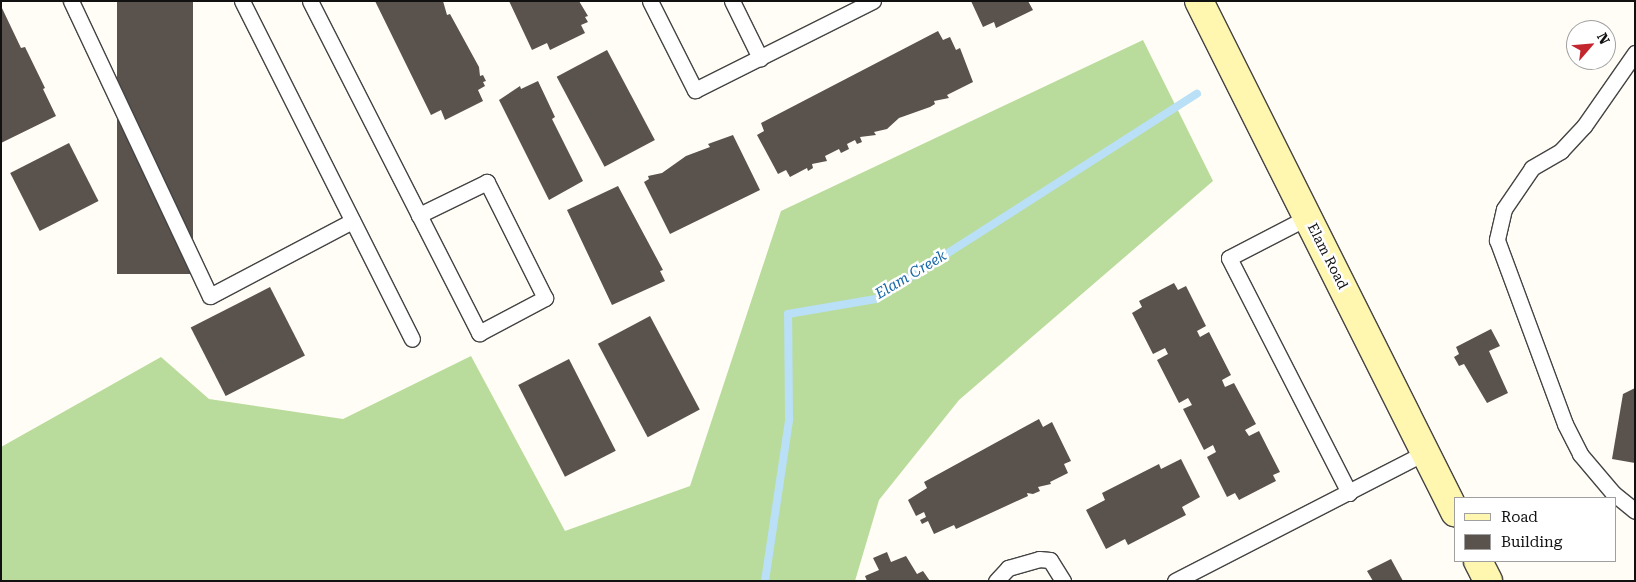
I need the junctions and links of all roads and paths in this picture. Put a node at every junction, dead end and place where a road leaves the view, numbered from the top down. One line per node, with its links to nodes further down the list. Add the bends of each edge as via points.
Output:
1 (71, 1): 12 (lane, via 210,296)
2 (242, 1): 12 (lane)
3 (310, 1): 10 (lane)
4 (650, 1): 9 (lane, via 695,90)
5 (732, 1): 9 (lane)
6 (873, 1): 9 (lane)
7 (1199, 1): 11 (main road, Elam Road)
8 (1635, 53): 17 (lane, via 1584,126 1561,151 1532,168 1504,209 1496,240 1565,424 1580,454 1613,493)
9 (760, 58)
10 (419, 216): 10 (lane, via 479,333 545,298 487,182)
11 (1308, 217): 14 (main road, Elam Road); 15 (lane, via 1230,258)
12 (352, 221): 13 (lane)
13 (412, 339)
14 (1426, 452): 15 (lane); 16 (main road, Elam Road)
15 (1349, 493): 21 (lane)
16 (1454, 510)
17 (1635, 511)
18 (1478, 562): 22 (main road)
19 (996, 581): 20 (lane, via 1008,568 1039,559 1050,560)
20 (1063, 581)
21 (1175, 581)
22 (1488, 581)

